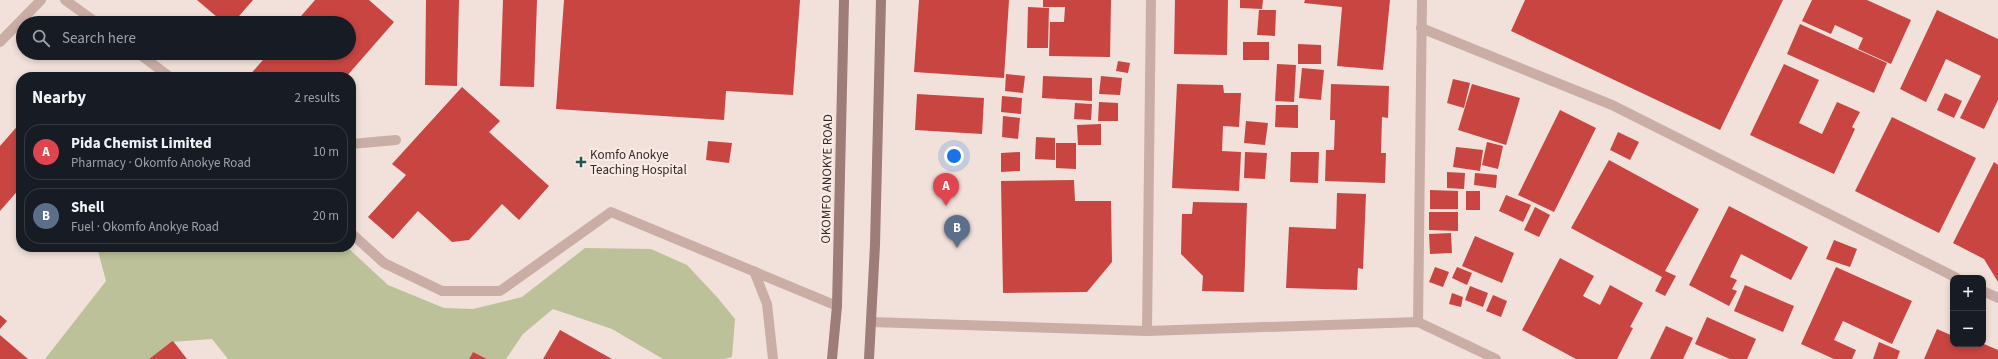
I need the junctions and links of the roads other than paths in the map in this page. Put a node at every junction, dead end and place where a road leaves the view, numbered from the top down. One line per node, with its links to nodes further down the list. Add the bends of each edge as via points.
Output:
1 (41, 0): 7 (street)
2 (65, 0): 8 (street)
3 (844, 0): 21 (main road, OKOMFO ANOKYE ROAD)
4 (881, 0): 22 (main road)
5 (1151, 0): 24 (street)
6 (1422, 0): 10 (street)
7 (25, 16)
8 (87, 16)
9 (16, 26): 11 (street)
10 (1421, 28): 18 (street, via 1612,105); 23 (street)
11 (0, 42)
12 (147, 60): 13 (street)
13 (163, 72)
14 (396, 140): 15 (street)
15 (356, 144)
16 (356, 238): 17 (street, via 384,263 442,291 500,291 611,212)
17 (754, 272): 21 (street); 25 (street, via 767,304)
18 (1952, 275)
19 (1986, 292): 20 (street)
20 (1998, 298)
21 (837, 306): 26 (main road, OKOMFO ANOKYE ROAD)
22 (871, 322): 24 (street); 27 (main road)
23 (1418, 322): 24 (street); 28 (street)
24 (1147, 331)
25 (773, 359)
26 (832, 359)
27 (869, 359)
28 (1496, 359)

